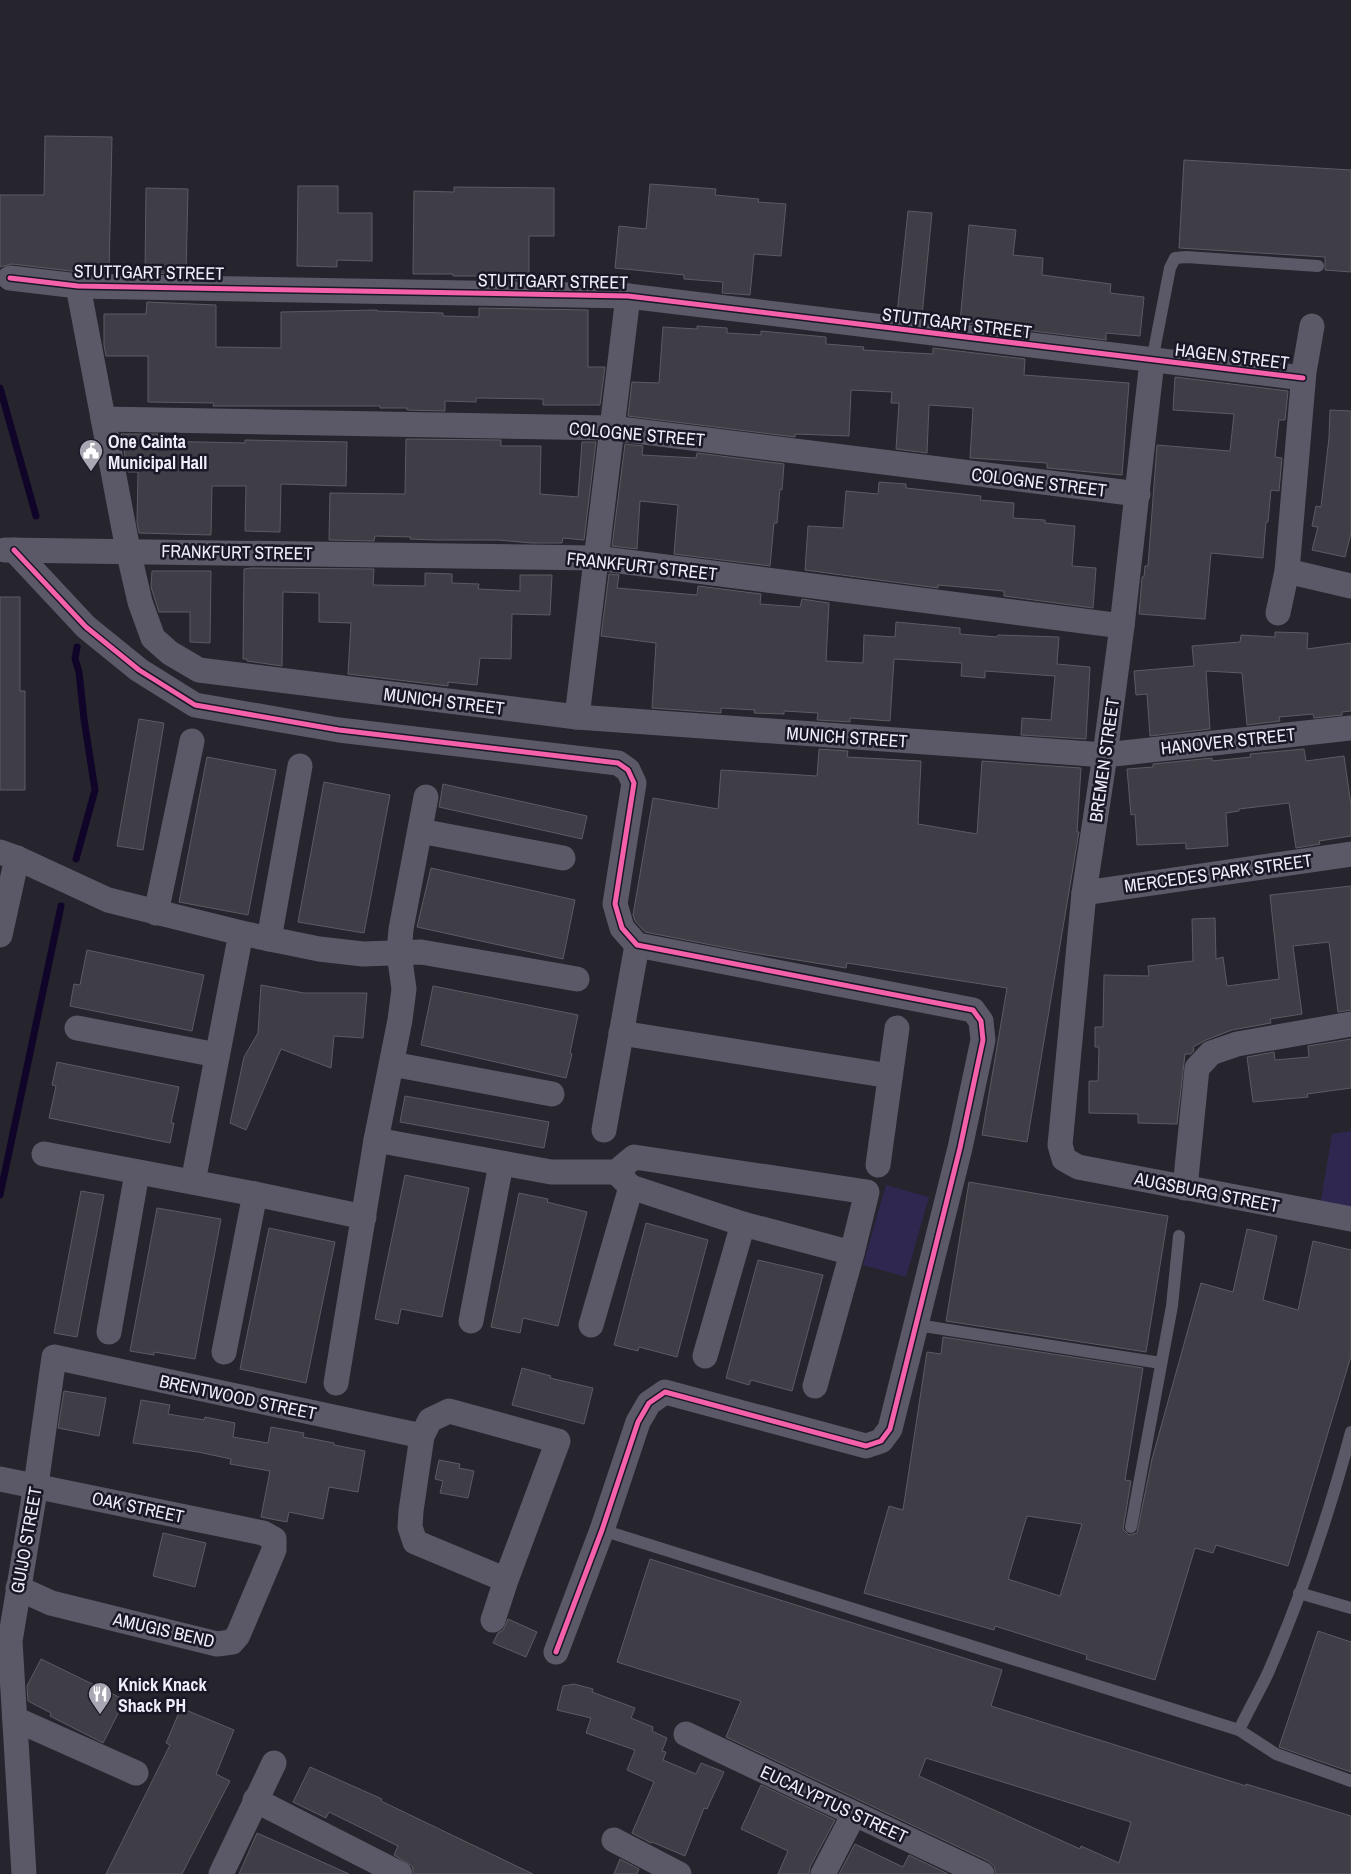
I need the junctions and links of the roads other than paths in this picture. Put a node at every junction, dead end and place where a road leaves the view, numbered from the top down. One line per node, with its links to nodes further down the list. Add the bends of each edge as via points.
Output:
1 (1318, 266): 6 (lane, via 1175,258)
2 (10, 278): 3 (street, STUTTGART STREET)
3 (78, 286): 4 (street, STUTTGART STREET); 8 (street, MUNICH STREET)
4 (628, 296): 6 (street, STUTTGART STREET); 9 (street)
5 (1312, 326): 7 (street, HAGEN STREET)
6 (1152, 361): 7 (street, HAGEN STREET); 10 (street, BREMEN STREET)
7 (1303, 378): 14 (street, HAGEN STREET)
8 (103, 419): 9 (street, COLOGNE STREET); 12 (street, MUNICH STREET)
9 (612, 428): 10 (street, COLOGNE STREET); 13 (street)
10 (1138, 494): 17 (street, BREMEN STREET)
11 (7, 550): 12 (street, FRANKFURT STREET); 33 (street, via 86,627 139,670 195,705 339,730 618,763 628,770 634,783 615,904 622,928)
12 (128, 550): 13 (street, FRANKFURT STREET); 18 (street, MUNICH STREET, via 140,602 153,638 170,653 199,670)
13 (596, 558): 17 (street, FRANKFURT STREET); 18 (street)
14 (1287, 571): 15 (street); 16 (street, HAGEN STREET)
15 (1351, 586)
16 (1278, 613)
17 (1122, 626): 21 (street, BREMEN STREET)
18 (577, 718): 21 (street, MUNICH STREET)
19 (1351, 728): 21 (street, HANOVER STREET)
20 (192, 742): 29 (street)
21 (1105, 755): 28 (street, BREMEN STREET)
22 (300, 766): 32 (street)
23 (426, 797): 24 (street)
24 (420, 831): 27 (street); 34 (street)
25 (1351, 854): 28 (street, MERCEDES PARK STREET)
26 (9, 855): 29 (street, via 108,900); 31 (street)
27 (563, 858)
28 (1084, 893): 47 (street, BREMEN STREET, via 1060,1145)
29 (156, 913): 30 (street)
30 (241, 933): 32 (street); 40 (street)
31 (0, 935)
32 (269, 939): 34 (street, via 363,954)
33 (637, 945): 39 (street); 62 (street, via 973,1010 981,1021 983,1040)
34 (399, 953): 35 (street, via 421,952); 41 (street, via 404,989)
35 (577, 979)
36 (1351, 1024): 53 (street, via 1237,1044 1211,1053 1198,1068)
37 (77, 1028): 40 (street)
38 (897, 1028): 42 (street)
39 (621, 1032): 42 (street); 44 (street)
40 (217, 1055): 52 (street)
41 (392, 1064): 43 (street); 45 (street)
42 (890, 1076): 49 (street)
43 (552, 1094)
44 (604, 1130)
45 (376, 1140): 48 (street); 55 (street)
46 (44, 1154): 50 (street)
47 (1064, 1159): 53 (street, AUGSBURG STREET, via 1078,1167)
48 (501, 1164): 51 (street); 60 (street)
49 (878, 1165)
50 (138, 1173): 52 (street); 63 (street)
51 (623, 1179): 57 (street); 59 (street, via 634,1157 867,1192); 61 (street)
52 (193, 1182): 54 (street)
53 (1185, 1188): 56 (street, AUGSBURG STREET)
54 (255, 1194): 55 (street); 64 (street)
55 (364, 1217): 68 (street)
56 (1351, 1219)
57 (743, 1224): 59 (street); 65 (street)
58 (1180, 1236): 67 (lane)
59 (852, 1252): 69 (street)
60 (471, 1321)
61 (591, 1325)
62 (917, 1325): 67 (lane); 75 (street, via 890,1428 881,1442 866,1446 665,1392 648,1403 638,1422)
63 (109, 1332)
64 (224, 1352)
65 (706, 1356)
66 (54, 1357): 71 (street, BRENTWOOD STREET); 73 (street, GUIJO STREET)
67 (1161, 1364): 74 (lane)
68 (336, 1383)
69 (815, 1386)
70 (1351, 1432): 79 (lane, via 1334,1494)
71 (422, 1436): 77 (street, via 411,1511 410,1527 415,1542); 77 (street, via 430,1420 449,1411 558,1441)
72 (0, 1479): 73 (street, OAK STREET)
73 (36, 1486): 76 (street, OAK STREET, via 263,1533); 78 (street, GUIJO STREET)
74 (1131, 1526)
75 (602, 1530): 82 (street); 84 (lane)
76 (274, 1539): 78 (street, AMUGIS BEND, via 274,1550 232,1642 218,1644 51,1604)
77 (506, 1580): 81 (street)
78 (18, 1588): 83 (street, GUIJO STREET, via 10,1641)
79 (1299, 1594): 80 (lane); 84 (lane, via 1267,1674)
80 (1351, 1608)
81 (493, 1620)
82 (556, 1652)
83 (15, 1719): 87 (street); 92 (street, GUIJO STREET)
84 (1238, 1730): 88 (lane, via 1276,1754)
85 (686, 1734): 90 (street, EUCALYPTUS STREET)
86 (274, 1763): 89 (street)
87 (136, 1773)
88 (1351, 1781)
89 (255, 1800): 93 (street); 94 (street)
90 (854, 1814): 96 (street); 97 (street, EUCALYPTUS STREET)
91 (614, 1840): 95 (street)
92 (24, 1874)
93 (221, 1874)
94 (400, 1874)
95 (679, 1874)
96 (823, 1874)
97 (982, 1874)

